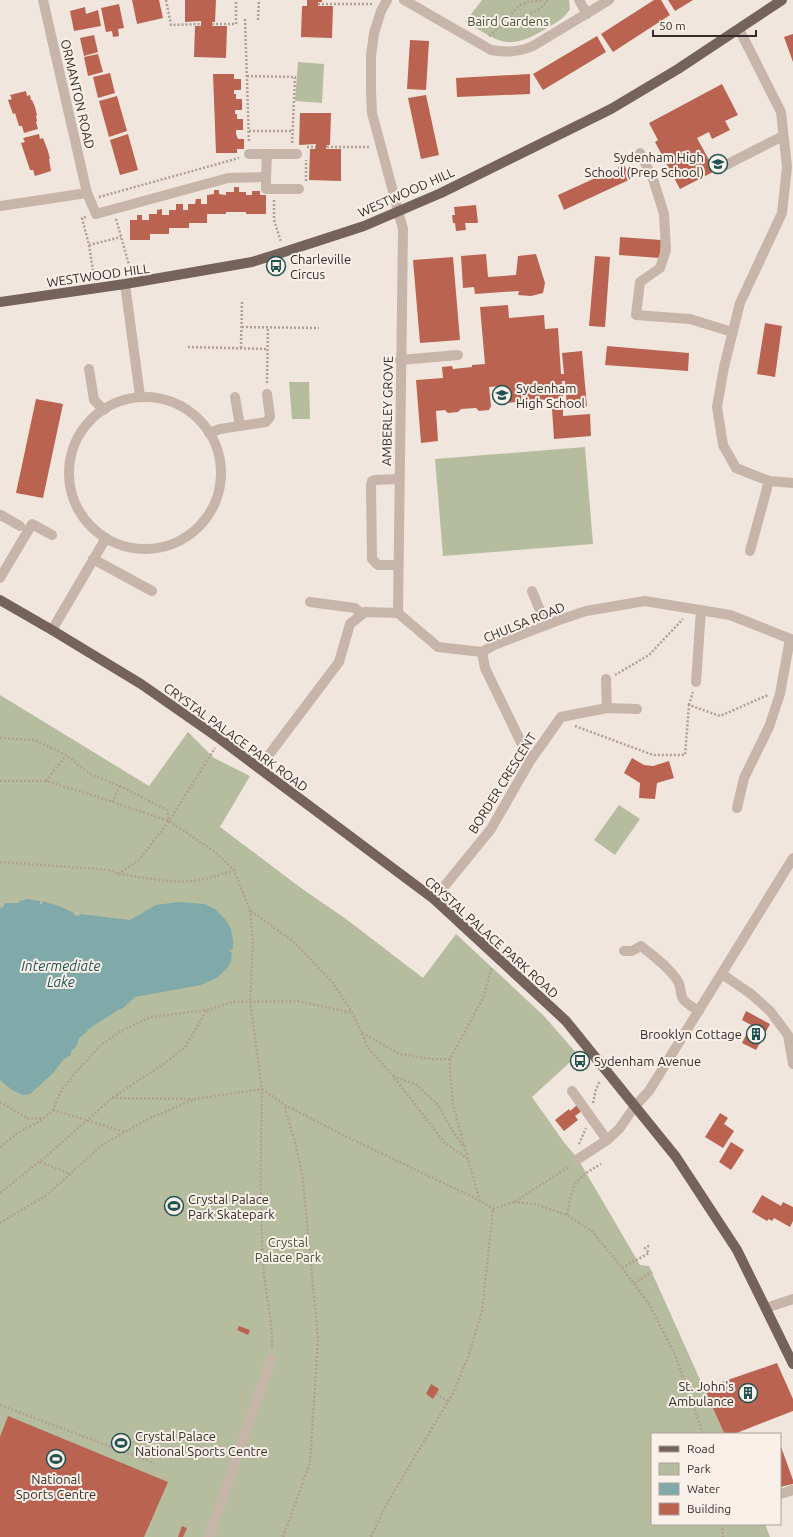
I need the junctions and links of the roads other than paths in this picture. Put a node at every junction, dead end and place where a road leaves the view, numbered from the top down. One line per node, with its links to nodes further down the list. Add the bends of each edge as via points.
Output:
1 (43, 0): 17 (street, ORMANTON ROAD)
2 (404, 0): 7 (street, via 491,50 507,53 534,46)
3 (579, 0): 7 (street)
4 (609, 0): 7 (street)
5 (782, 0): 8 (main road, WESTWOOD HILL)
6 (386, 2): 19 (street, AMBERLEY GROVE, via 380,11 371,56 372,113)
7 (587, 14)
8 (739, 29): 9 (street, via 781,112); 19 (main road, WESTWOOD HILL, via 612,109 441,192)
9 (784, 136): 14 (street); 22 (street, via 787,167 782,213 740,303)
10 (640, 153): 22 (street, via 653,179 664,214 666,250 660,268 640,282 636,315 690,319)
11 (250, 154): 12 (street)
12 (267, 154): 13 (street); 15 (street)
13 (294, 154)
14 (724, 166)
15 (266, 177): 16 (street, via 266,189); 17 (street, ORMANTON ROAD, via 228,178 96,214)
16 (299, 189)
17 (89, 196): 18 (street)
18 (0, 206)
19 (398, 210): 20 (main road, WESTWOOD HILL, via 364,226 252,262); 24 (street, AMBERLEY GROVE, via 403,228)
20 (130, 284): 21 (main road, WESTWOOD HILL); 27 (street)
21 (0, 302)
22 (732, 332): 33 (street, via 717,407 723,445 736,468)
23 (458, 355): 24 (street)
24 (400, 360): 32 (street, AMBERLEY GROVE)
25 (89, 369): 29 (street, via 94,400)
26 (267, 394): 30 (street, via 270,416 266,422)
27 (140, 396): 29 (street, via 122,400); 31 (street, via 164,399 189,411)
28 (235, 397): 30 (street)
29 (104, 410): 38 (street, via 84,428 74,445 69,462 69,482 77,507 86,521)
30 (240, 426): 31 (street)
31 (209, 433): 38 (street, via 220,458 221,474 218,496 202,523 188,536 172,544 141,549 122,546)
32 (399, 479): 41 (street, AMBERLEY GROVE); 41 (street, via 375,480 371,485 372,559 378,565)
33 (769, 481): 34 (street); 39 (street)
34 (793, 483)
35 (0, 516): 36 (street)
36 (20, 526)
37 (52, 535): 42 (street, via 32,524)
38 (106, 538): 40 (street)
39 (750, 551)
40 (93, 559): 43 (street); 51 (street)
41 (398, 565): 48 (street, AMBERLEY GROVE)
42 (0, 578)
43 (152, 591)
44 (532, 591): 50 (street)
45 (0, 600): 51 (main road, CRYSTAL PALACE PARK ROAD)
46 (310, 602): 49 (street, via 355,608)
47 (697, 609): 50 (street, CHULSA ROAD, via 645,601 586,611); 52 (street, CHULSA ROAD, via 730,615); 55 (street)
48 (398, 613): 49 (street); 53 (street, CHULSA ROAD, via 438,647)
49 (362, 614): 59 (street, via 350,624 339,662)
50 (546, 625): 53 (street, CHULSA ROAD)
51 (52, 630): 59 (main road, CRYSTAL PALACE PARK ROAD, via 141,684)
52 (791, 640): 60 (street, via 780,694 769,727 744,778)
53 (482, 652): 58 (street, via 485,668)
54 (606, 679): 56 (street)
55 (696, 682)
56 (607, 708): 57 (street); 58 (street, BORDER CRESCENT, via 561,717)
57 (637, 709)
58 (530, 761): 62 (street, BORDER CRESCENT, via 491,829)
59 (259, 768): 62 (main road, CRYSTAL PALACE PARK ROAD)
60 (738, 808)
61 (793, 858): 64 (street)
62 (434, 899): 68 (main road, CRYSTAL PALACE PARK ROAD, via 566,1021)
63 (624, 951): 65 (street, via 632,951 641,946 663,964 677,980 684,1000)
64 (722, 974): 65 (street); 66 (street, via 770,1011 788,1034)
65 (699, 1011): 68 (street, via 649,1091)
66 (793, 1064)
67 (572, 1091): 69 (street)
68 (635, 1106): 69 (street); 72 (main road, CRYSTAL PALACE PARK ROAD, via 676,1157 738,1250)
69 (607, 1140): 70 (street)
70 (575, 1160)
71 (793, 1299): 72 (street)
72 (766, 1308): 74 (main road, CRYSTAL PALACE PARK ROAD)
73 (271, 1359): 77 (street)
74 (793, 1364)
75 (793, 1490): 76 (street)
76 (781, 1494)
77 (209, 1537)

